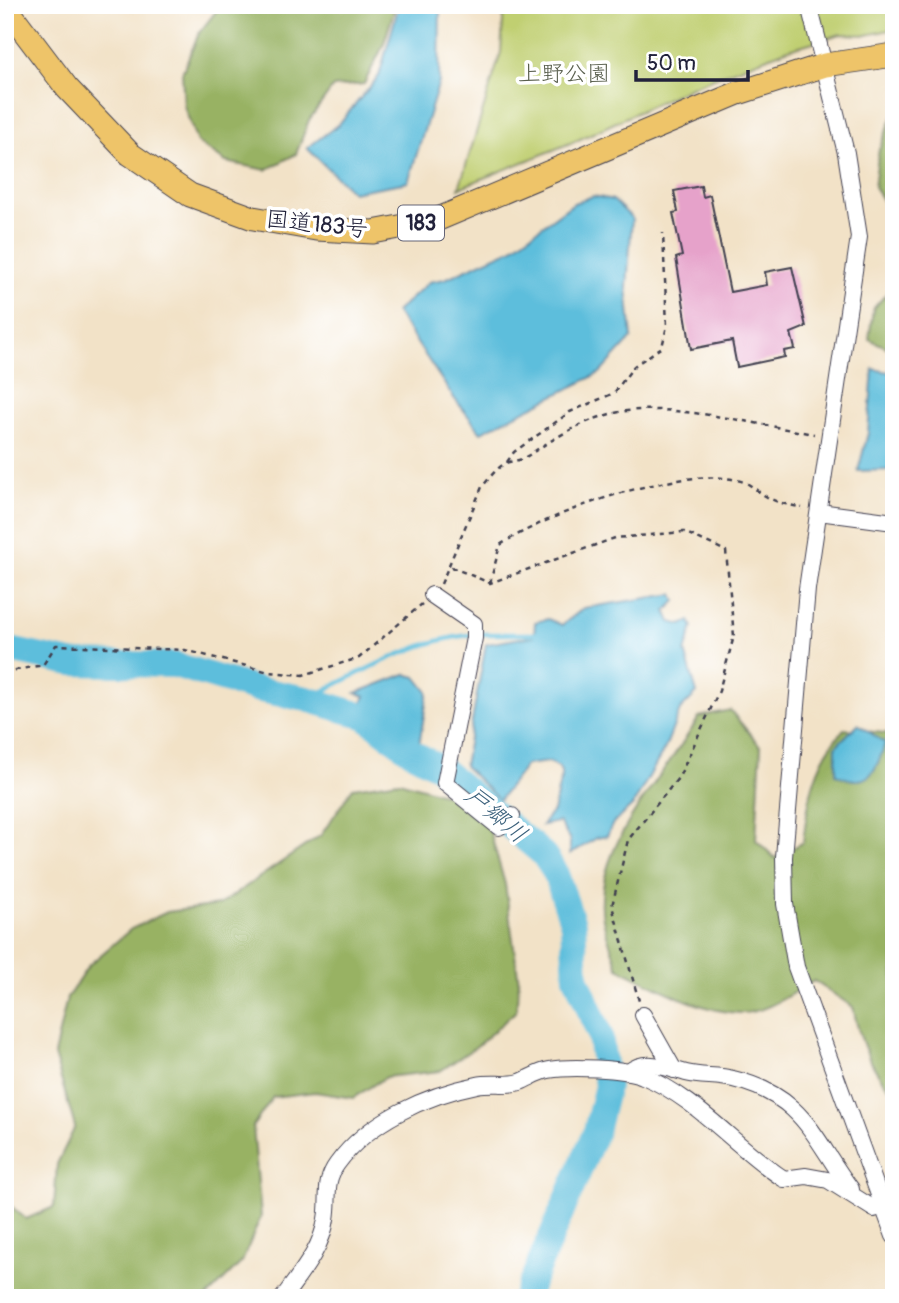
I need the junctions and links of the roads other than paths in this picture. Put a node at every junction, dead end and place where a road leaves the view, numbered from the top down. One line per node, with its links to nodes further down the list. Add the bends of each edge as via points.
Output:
1 (810, 5): 4 (street)
2 (5, 6): 4 (highway, 国道183号 / 183, via 67,88 130,154 190,195 253,218 316,229 373,232 436,220 725,98)
3 (894, 55): 4 (highway, 国道183号 / 183)
4 (825, 65): 5 (street, via 848,163 859,237)
5 (819, 512): 6 (street); 13 (street, via 807,589 784,857 785,904 796,967)
6 (894, 523)
7 (432, 595): 8 (street, via 474,624 445,783 499,827)
8 (508, 820)
9 (643, 1015): 10 (street)
10 (674, 1069): 11 (street, via 643,1065); 12 (street, via 744,1082 785,1102 803,1116)
11 (629, 1072): 12 (street, via 657,1082 784,1179 815,1177); 15 (street, via 553,1069 519,1082 461,1088 388,1118 338,1162 328,1177 322,1235)
12 (857, 1197): 13 (street, via 874,1209)
13 (883, 1206): 14 (street)
14 (894, 1236)
15 (283, 1298)

